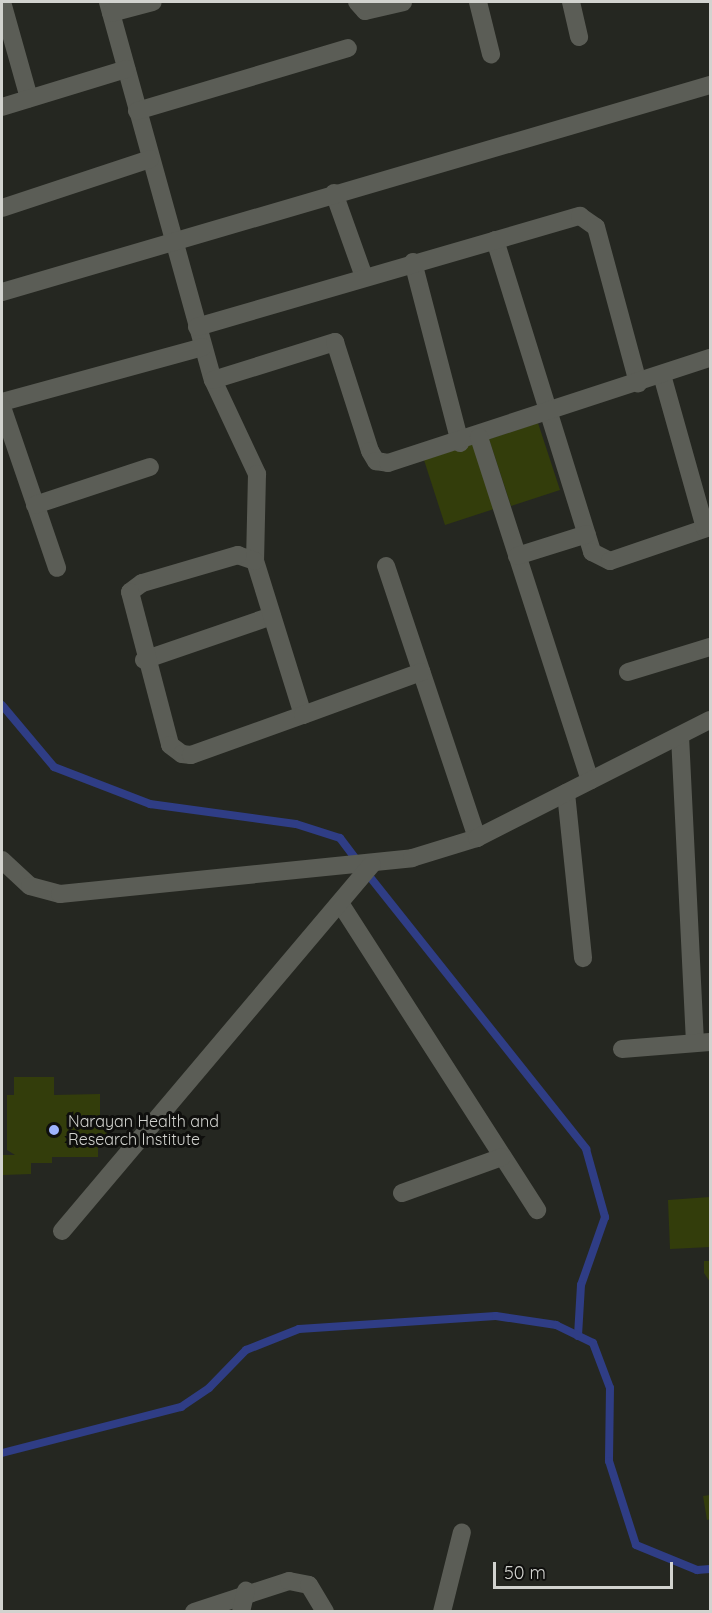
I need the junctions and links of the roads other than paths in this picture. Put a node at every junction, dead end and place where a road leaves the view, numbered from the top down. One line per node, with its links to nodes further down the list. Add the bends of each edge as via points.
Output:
1 (2, 2): 13 (street)
2 (153, 2): 7 (street)
3 (357, 2): 4 (street, via 365,11)
4 (403, 2)
5 (478, 2): 10 (street)
6 (571, 2): 8 (street)
7 (110, 7): 11 (street)
8 (579, 37)
9 (348, 48): 15 (street)
10 (491, 54)
11 (126, 69): 13 (street); 15 (street)
12 (711, 85): 17 (street)
13 (29, 98): 14 (street)
14 (2, 107)
15 (137, 111): 16 (street)
16 (150, 159): 18 (street); 19 (street)
17 (334, 193): 19 (street); 22 (street)
18 (2, 208)
19 (171, 239): 23 (street); 24 (street)
20 (495, 240): 21 (street); 29 (street, via 580,216 590,220); 31 (street)
21 (413, 262): 22 (street); 33 (street)
22 (364, 277): 24 (street)
23 (2, 291)
24 (198, 327): 25 (street)
25 (203, 347): 28 (street); 30 (street)
26 (711, 358): 27 (street)
27 (662, 375): 29 (street); 36 (street)
28 (213, 380): 33 (street, via 335,342 376,461 398,461); 39 (street, via 257,474)
29 (638, 383): 31 (street)
30 (2, 404): 35 (street)
31 (550, 413): 32 (street); 37 (street)
32 (479, 437): 33 (street); 38 (street)
33 (460, 443)
34 (150, 467): 35 (street)
35 (34, 505): 41 (street)
36 (708, 527): 37 (street, via 610,561 592,552)
37 (587, 534): 38 (street)
38 (517, 556): 50 (street)
39 (255, 561): 42 (street); 44 (street, via 238,555 135,586 129,599)
40 (386, 566): 45 (street)
41 (57, 568)
42 (272, 616): 44 (street); 47 (street)
43 (711, 647): 46 (street)
44 (144, 660): 47 (street, via 176,752 191,755)
45 (421, 672): 47 (street); 52 (street)
46 (628, 672)
47 (303, 715)
48 (711, 720): 49 (street)
49 (680, 736): 50 (street); 57 (street)
50 (590, 781): 51 (street)
51 (566, 793): 52 (street); 56 (street)
52 (477, 838): 54 (street)
53 (2, 860): 54 (street, via 30,886 60,894)
54 (372, 864): 55 (street)
55 (340, 903): 59 (street); 62 (street)
56 (583, 958)
57 (703, 1042): 58 (street)
58 (622, 1049)
59 (502, 1157): 60 (street); 61 (street)
60 (402, 1193)
61 (537, 1210)
62 (62, 1231)
63 (462, 1532): 68 (street)
64 (246, 1591): 65 (street); 66 (street); 67 (street, via 289,1581 309,1585)
65 (194, 1611)
66 (241, 1611)
67 (325, 1611)
68 (442, 1611)

